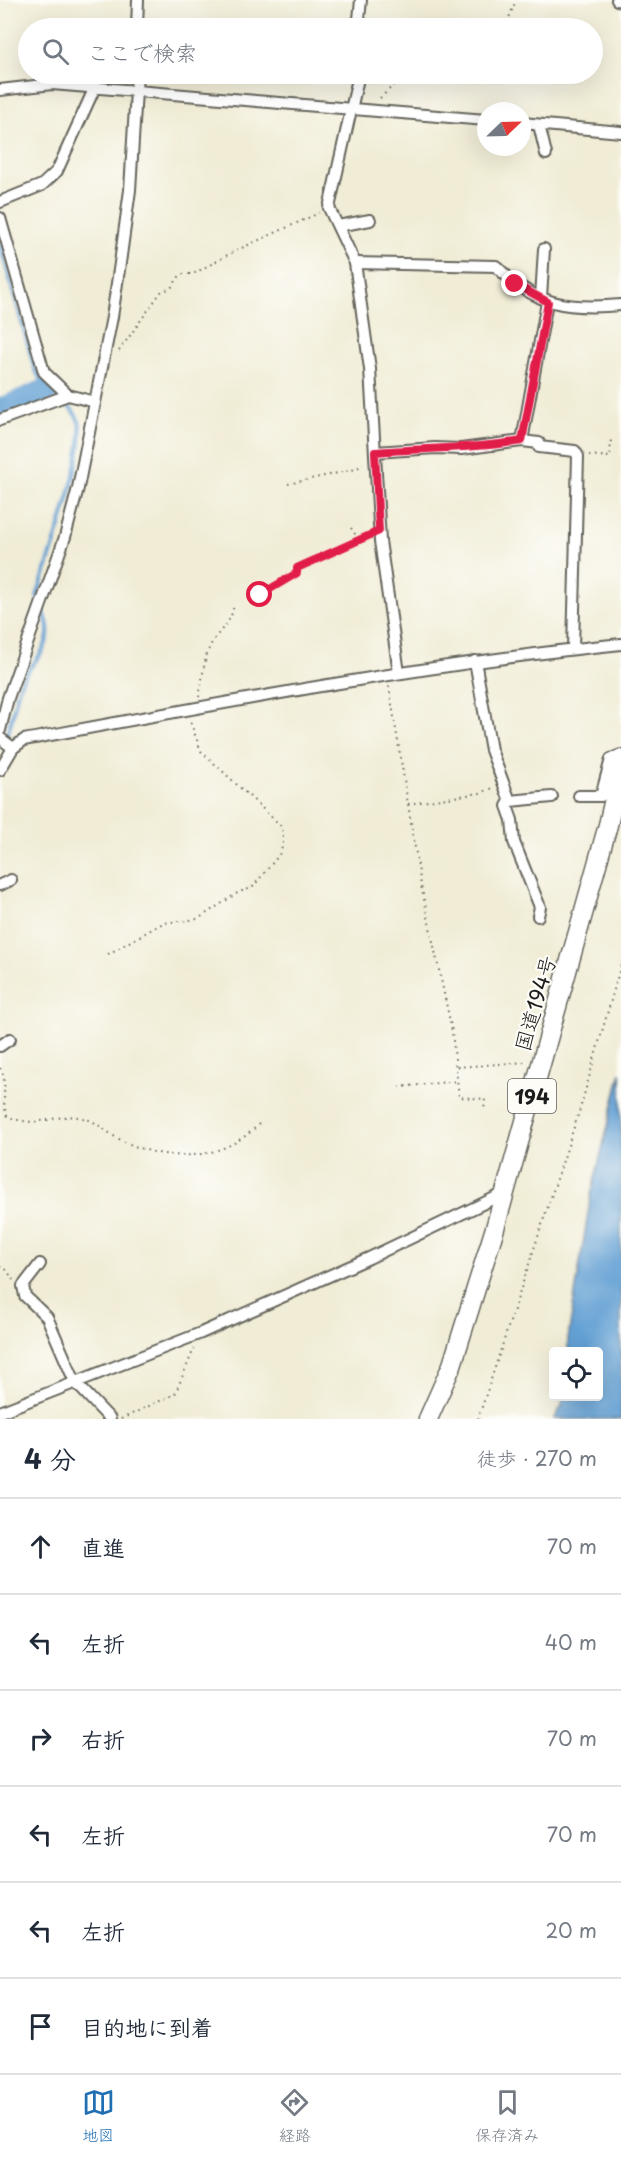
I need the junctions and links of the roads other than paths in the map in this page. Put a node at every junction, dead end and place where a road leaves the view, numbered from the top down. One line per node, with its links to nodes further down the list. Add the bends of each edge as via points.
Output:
1 (138, 0): 3 (street)
2 (361, 0): 4 (street)
3 (137, 18)
4 (359, 18)
5 (137, 84): 9 (street)
6 (357, 84): 10 (street)
7 (95, 87): 8 (street, via 52,84); 9 (street); 16 (street, via 57,171 42,185)
8 (0, 90)
9 (137, 91): 10 (street); 25 (street, via 130,190)
10 (352, 109): 11 (street); 19 (street, via 345,125 329,208)
11 (477, 119)
12 (531, 124): 13 (street)
13 (539, 125): 14 (street); 15 (street)
14 (621, 132)
15 (546, 154)
16 (0, 202)
17 (0, 218): 24 (street, via 29,314 39,363)
18 (370, 220): 19 (street)
19 (338, 226): 21 (street)
20 (544, 249): 22 (street)
21 (356, 263): 22 (street, via 496,266 515,284); 28 (street, via 370,369)
22 (544, 300): 23 (street, via 586,308); 27 (street)
23 (621, 305)
24 (68, 395): 25 (street); 26 (street)
25 (95, 402): 33 (street, via 65,537)
26 (0, 420)
27 (522, 441): 28 (street, via 469,449); 30 (street, via 574,451 578,456)
28 (375, 452): 32 (street, via 379,531)
29 (621, 644): 30 (street)
30 (573, 649): 31 (street)
31 (475, 661): 32 (street); 41 (street, via 491,750)
32 (399, 673): 35 (street, via 24,740)
33 (0, 730)
34 (0, 738): 35 (street)
35 (12, 748): 38 (street)
36 (621, 755): 39 (street, via 610,759 601,796)
37 (621, 768): 47 (highway, 国道194号 / 194)
38 (0, 770)
39 (579, 796)
40 (552, 797): 41 (street)
41 (510, 801): 44 (street, via 507,806 514,842 540,907)
42 (12, 880): 43 (street)
43 (0, 885)
44 (538, 916)
45 (10, 1039): 46 (street)
46 (0, 1046)
47 (505, 1193): 49 (street, via 201,1332); 52 (highway, 国道194号 / 194, via 452,1365)
48 (40, 1264): 49 (street, via 23,1290 47,1317)
49 (75, 1382): 50 (street); 51 (street)
50 (0, 1412)
51 (110, 1419)
52 (428, 1419)

